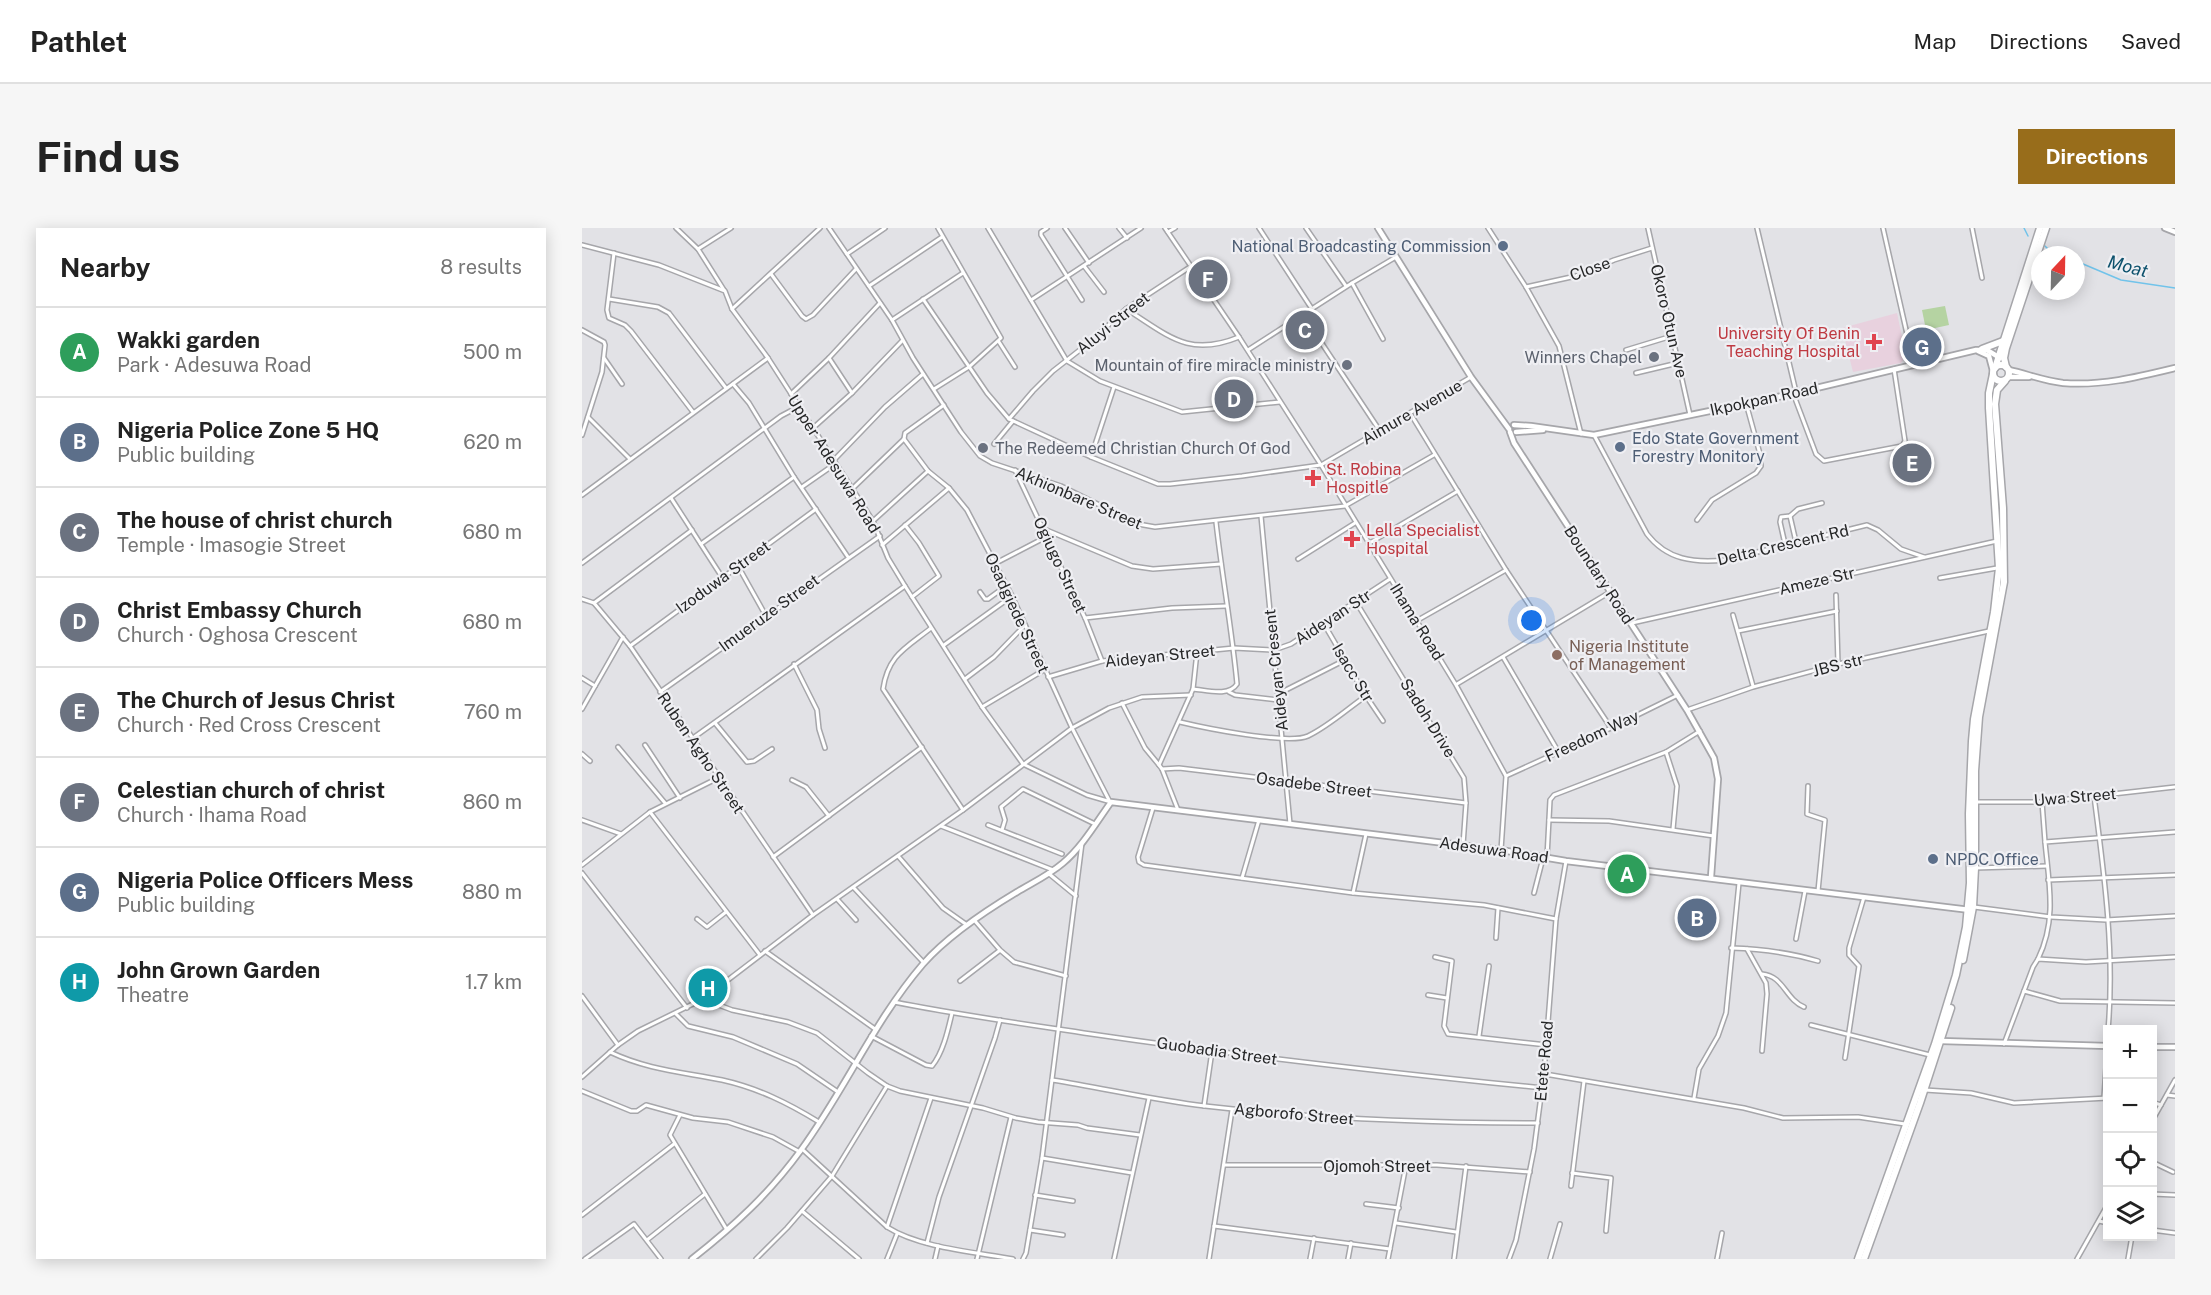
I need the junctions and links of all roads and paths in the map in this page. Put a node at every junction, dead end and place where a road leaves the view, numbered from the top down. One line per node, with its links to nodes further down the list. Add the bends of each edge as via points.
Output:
1 (676, 228): 31 (street, Upper Adesuwa Road)
2 (731, 228): 31 (street)
3 (820, 228): 40 (street)
4 (829, 228): 33 (street, Akhionbare Street)
5 (885, 228): 33 (street)
6 (938, 228): 27 (street)
7 (988, 228): 51 (street)
8 (1047, 228): 41 (street, via 1041,235)
9 (1065, 228): 35 (street)
10 (1119, 228): 28 (street)
11 (1142, 228): 28 (street)
12 (1165, 228): 25 (street, Ihama Road)
13 (1175, 228): 25 (street)
14 (1259, 228): 56 (street)
15 (1306, 228): 45 (street)
16 (1378, 228): 34 (street, Boundary Road)
17 (1488, 228): 46 (street)
18 (1648, 228): 30 (street, Okoro Otun Ave)
19 (1757, 228): 91 (street)
20 (1883, 228): 75 (street)
21 (1972, 228): 42 (street)
22 (2040, 228): 63 (highway)
23 (2046, 228): 81 (highway, via 2006,348)
24 (2165, 228): 26 (street)
25 (1168, 232): 37 (street, Ihama Road)
26 (2175, 232)
27 (942, 236): 39 (street); 44 (street)
28 (1126, 238): 35 (street)
29 (582, 245): 32 (street)
30 (1652, 248): 46 (street, Close, via 1576,276); 60 (street, Okoro Otun Ave)
31 (698, 249): 47 (street, Upper Adesuwa Road)
32 (614, 253): 47 (street); 49 (street)
33 (846, 254): 38 (street, Akhionbare Street)
34 (1396, 257): 43 (street); 84 (street, Boundary Road)
35 (1089, 263): 36 (street)
36 (1084, 266): 41 (street); 48 (street)
37 (1190, 267): 55 (street, Aluyi Street); 61 (street, Ihama Road)
38 (856, 269): 40 (street, via 806,319); 44 (street, Akhionbare Street)
39 (963, 273): 50 (street); 65 (street, via 1000,334)
40 (771, 274): 54 (street)
41 (1066, 277): 51 (street); 52 (street)
42 (1982, 278)
43 (1352, 283): 45 (street); 62 (street)
44 (869, 286): 53 (street, Akhionbare Street)
45 (1346, 286): 56 (street)
46 (1526, 288): 106 (street, via 1559,346)
47 (725, 291): 54 (street, Upper Adesuwa Road)
48 (1104, 292)
49 (609, 299): 88 (street, via 657,306 669,312); 97 (street, via 609,318 631,331)
50 (923, 299): 58 (street); 76 (street)
51 (1031, 300): 73 (street)
52 (1082, 300)
53 (880, 303): 58 (street, Akhionbare Street); 72 (street)
54 (732, 309): 71 (street, Upper Adesuwa Road)
55 (1126, 309): 61 (street, via 1186,344 1211,346); 73 (street, Aluyi Street)
56 (1312, 309): 57 (street)
57 (1303, 315): 66 (street); 105 (street)
58 (892, 320): 64 (street, Akhionbare Street)
59 (582, 330): 70 (street, via 604,342)
60 (1672, 336): 67 (street); 74 (street, Okoro Otun Ave)
61 (1239, 337): 66 (street, Ihama Road)
62 (1383, 339)
63 (2003, 340): 68 (highway); 69 (highway)
64 (902, 341): 83 (street, Akhionbare Street); 90 (street)
65 (999, 342): 76 (street); 77 (street)
66 (1247, 350): 93 (street, Ihama Road)
67 (1626, 350)
68 (1979, 350): 69 (street); 75 (street, Ikpokpan Road); 80 (street, via 1989,356)
69 (1998, 356): 80 (highway); 81 (street)
70 (604, 358): 85 (street); 100 (street)
71 (768, 358): 86 (street); 92 (street, Upper Adesuwa Road)
72 (829, 358): 90 (street); 92 (street)
73 (1067, 361): 87 (street); 101 (street, Aluyi Street, via 1033,391)
74 (1677, 363): 82 (street); 99 (street, Okoro Otun Ave)
75 (1914, 365): 79 (street, Ikpokpan Road)
76 (969, 367): 89 (street); 101 (street)
77 (1015, 367)
78 (2175, 368): 81 (street, via 2092,384 2062,383)
79 (1894, 369): 91 (street, Ikpokpan Road); 91 (street, via 1905,441 1902,446 1824,461 1816,454)
80 (1993, 371): 81 (highway, via 2002,365); 81 (highway, via 1997,380); 139 (highway, via 1989,408)
81 (2007, 371): 139 (highway, via 1995,404)
82 (1636, 373)
83 (923, 374): 89 (street, Akhionbare Street); 114 (street, via 877,414)
84 (1472, 377): 98 (street, Aimure Avenue); 104 (street, Boundary Road)
85 (622, 384)
86 (733, 384): 88 (street); 103 (street)
87 (1114, 387): 93 (street, via 1182,412); 112 (street)
88 (726, 388): 97 (street)
89 (934, 389): 95 (street, Akhionbare Street)
90 (852, 393): 102 (street)
91 (1794, 393): 94 (street, Ikpokpan Road)
92 (790, 394): 96 (street, Upper Adesuwa Road)
93 (1280, 402): 115 (street, Ihama Road)
94 (1746, 403): 99 (street, Ikpokpan Road); 130 (street, via 1761,466 1712,500)
95 (944, 405): 109 (street, via 905,433); 116 (street, Akhionbare Street, via 980,456)
96 (798, 407): 102 (street, Upper Adesuwa Road); 103 (street)
97 (693, 412): 113 (street)
98 (1410, 413): 105 (street, Aimure Avenue); 111 (street)
99 (1690, 415): 108 (street, Ikpokpan Road)
100 (588, 417): 107 (street); 113 (street)
101 (1011, 420): 110 (street, Aluyi Street); 112 (street)
102 (813, 428): 114 (street, Upper Adesuwa Road)
103 (764, 429): 118 (street); 124 (street)
104 (1512, 430): 106 (street, Ikpokpan Road); 160 (street, Boundary Road, via 1514,443)
105 (1380, 431): 115 (street, Aimure Avenue)
106 (1581, 434): 108 (street, Ikpokpan Road)
107 (582, 435)
108 (1594, 435): 143 (street, Delta Crescent Rd, via 1642,526 1655,545 1669,554 1704,562)
109 (904, 439): 117 (street, Osadgiede Street); 121 (street)
110 (994, 444)
111 (1434, 455): 122 (street); 126 (street)
112 (1091, 457): 115 (street, via 1164,484)
113 (630, 459): 123 (street)
114 (834, 462): 119 (street); 121 (street, Upper Adesuwa Road)
115 (1321, 465): 126 (street, Ihama Road)
116 (1015, 470): 132 (street, Akhionbare Street, via 1061,486 1138,525); 135 (street, Ogiugo Street)
117 (928, 471): 120 (street, Osadgiede Street); 131 (street)
118 (794, 477): 119 (street); 141 (street)
119 (802, 487): 127 (street)
120 (949, 488): 134 (street); 149 (street, Osadgiede Street, via 967,510)
121 (852, 489): 131 (street, Upper Adesuwa Road)
122 (1458, 491): 142 (street); 153 (street)
123 (582, 495)
124 (671, 498): 136 (street); 148 (street)
125 (1822, 503): 129 (street, via 1798,509)
126 (1345, 506): 128 (street, Akhionbare Street); 133 (street, Ihama Road)
127 (816, 509): 145 (street); 151 (street, Izoduwa Street)
128 (1261, 516): 132 (street, Akhionbare Street); 184 (street, Aideyan Cresent)
129 (1791, 517): 140 (street); 143 (street, via 1785,515 1780,519)
130 (1697, 520)
131 (873, 521): 137 (street, Upper Adesuwa Road)
132 (1216, 522): 150 (street)
133 (1356, 522): 142 (street, Ihama Road); 147 (street)
134 (905, 525): 144 (street); 163 (street, via 939,576)
135 (1043, 529): 138 (street, Ogiugo Street); 150 (street, via 1132,566)
136 (692, 530): 141 (street); 166 (street)
137 (880, 536): 144 (street, Upper Adesuwa Road); 145 (street, Imueruze Street)
138 (1046, 537): 149 (street); 171 (street, Ogiugo Street)
139 (2002, 540): 146 (street, Ameze Str); 152 (highway)
140 (1796, 542): 143 (street, Delta Crescent Rd); 146 (street, Delta Crescent Rd, via 1867,525 1901,549)
141 (701, 544): 154 (street)
142 (1368, 544): 156 (street, Ihama Road)
143 (1785, 544)
144 (882, 545): 157 (street, Upper Adesuwa Road)
145 (848, 557): 169 (street, Imueruze Street)
146 (1923, 557): 174 (street, Ameze Str)
147 (1298, 559)
148 (582, 563)
149 (994, 564): 158 (street, Osadgiede Street)
150 (1221, 564): 167 (street)
151 (738, 566): 154 (street, Izoduwa Street); 169 (street)
152 (2002, 567): 155 (street); 178 (highway); 239 (highway, via 2000,611 1979,717)
153 (1506, 570): 172 (street); 179 (street)
154 (723, 578): 182 (street, Izoduwa Street)
155 (1940, 578)
156 (1390, 579): 165 (street, Aideyan Str); 172 (street, Ihama Road)
157 (905, 586): 163 (street, Upper Adesuwa Road); 189 (street)
158 (1006, 586): 159 (street, via 988,599); 162 (street, Osadgiede Street)
159 (980, 592)
160 (1610, 592): 174 (street, Boundary Road); 179 (street)
161 (1836, 595): 168 (street)
162 (1012, 596): 175 (street, Osadgiede Street); 181 (street)
163 (912, 597): 176 (street, Upper Adesuwa Road)
164 (582, 599): 166 (street)
165 (1356, 602): 173 (street, Aideyan Str); 242 (street, Sadoh Drive, via 1460,770)
166 (594, 603): 180 (street, Ruben Agho Street)
167 (1226, 606): 171 (street); 183 (street)
168 (1837, 611): 177 (street); 190 (street)
169 (766, 615): 199 (street, Imueruze Street)
170 (1733, 615): 177 (street)
171 (1085, 618): 188 (street, Ogiugo Street)
172 (1418, 620): 195 (street, Ihama Road)
173 (1324, 624): 184 (street, Aideyan Str); 187 (street, Isacc Str)
174 (1631, 624): 203 (street, Boundary Road)
175 (1026, 625): 191 (street, Osadgiede Street); 194 (street)
176 (932, 628): 181 (street, Upper Adesuwa Road); 220 (street, via 894,657 883,689)
177 (1738, 631): 197 (street)
178 (1991, 631): 190 (street, JBS str); 291 (highway, via 1972,741)
179 (1546, 632): 186 (street); 214 (street)
180 (623, 637): 182 (street, Ruben Agho Street); 196 (street)
181 (944, 645): 194 (street, Upper Adesuwa Road)
182 (630, 646): 199 (street, Ruben Agho Street)
183 (1234, 648): 184 (street, Aideyan Street); 185 (street, Aideyan Street); 200 (street, via 1237,684)
184 (1274, 650): 201 (street, Aideyan Cresent)
185 (1197, 652): 188 (street, Aideyan Street); 198 (street)
186 (1503, 657): 195 (street); 223 (street)
187 (1345, 660): 201 (street); 204 (street, Isacc Str)
188 (1102, 661): 192 (street, Aideyan Street)
189 (794, 664): 212 (street); 221 (street, via 816,710)
190 (1838, 664): 197 (street, JBS str)
191 (1044, 670): 192 (street, Osadgiede Street); 207 (street)
192 (1048, 677): 213 (street, Osadgiede Street)
193 (582, 678): 196 (street)
194 (965, 679): 207 (street, Upper Adesuwa Road)
195 (1456, 685): 230 (street, Ihama Road)
196 (595, 686): 208 (street)
197 (1753, 687): 209 (street, JBS str)
198 (1193, 689): 200 (street); 202 (street)
199 (660, 692): 216 (street, Ruben Agho Street)
200 (1229, 692): 205 (street)
201 (1278, 694): 205 (street, Aideyan Cresent)
202 (1191, 695): 206 (street, via 1142,697); 211 (street)
203 (1678, 695): 209 (street, Boundary Road); 214 (street, Freedom Way)
204 (1366, 696): 210 (street, Isacc Str); 217 (street, via 1307,736)
205 (1278, 700): 217 (street, Aideyan Cresent)
206 (1122, 703): 213 (street); 228 (street, via 1145,748)
207 (982, 707): 227 (street, Upper Adesuwa Road)
208 (582, 709)
209 (1687, 710): 215 (street, Boundary Road)
210 (1383, 721)
211 (1180, 722): 217 (street); 228 (street)
212 (715, 723): 216 (street); 222 (street, via 747,762)
213 (1072, 728): 227 (street); 238 (street, Osadgiede Street)
214 (1611, 728): 223 (street, Freedom Way)
215 (1700, 731): 224 (street); 260 (street, Boundary Road, via 1717,769)
216 (693, 738): 231 (street, Ruben Agho Street)
217 (1283, 738): 233 (street, Aideyan Cresent)
218 (645, 745): 237 (street)
219 (618, 747): 241 (street)
220 (922, 747): 244 (street); 247 (street)
221 (825, 748)
222 (772, 749)
223 (1558, 752): 230 (street, Freedom Way)
224 (1666, 752): 250 (street, via 1554,795); 255 (street, via 1677,786)
225 (582, 754): 226 (street)
226 (590, 761)
227 (1023, 764): 238 (street, Adesuwa Road, via 1087,795); 244 (street)
228 (1159, 765): 229 (street)
229 (1162, 769): 233 (street, Osadebe Street); 245 (street)
230 (1506, 776): 265 (street)
231 (718, 778): 237 (street); 268 (street, Ruben Agho Street)
232 (792, 780): 247 (street, via 806,787)
233 (1286, 781): 242 (street, Osadebe Street); 252 (street, Aideyan Cresent)
234 (1808, 786): 284 (street, via 1807,814 1825,820)
235 (2175, 787): 236 (street, Uwa Street)
236 (2094, 796): 240 (street, Uwa Street); 261 (street)
237 (680, 798): 241 (street)
238 (1111, 802): 243 (street, Adesuwa Road); 251 (street)
239 (1974, 802): 240 (street, Uwa Street); 273 (highway)
240 (2042, 802): 263 (street)
241 (665, 803): 246 (street)
242 (1466, 803): 264 (street, Sadoh Drive)
243 (1154, 807): 245 (street, Adesuwa Road); 278 (street, via 1138,857 1140,864)
244 (963, 810): 254 (street)
245 (1178, 810): 249 (street, Adesuwa Road)
246 (651, 812): 258 (street); 292 (street)
247 (829, 816): 268 (street)
248 (582, 820): 258 (street)
249 (1259, 820): 252 (street, Adesuwa Road); 278 (street)
250 (1549, 820): 255 (street, via 1609,821); 269 (street)
251 (1095, 824): 256 (street, via 1023,789 1001,807 1005,820); 262 (street)
252 (1290, 824): 259 (street, Adesuwa Road)
253 (988, 825): 256 (street)
254 (941, 826): 267 (street); 274 (street)
255 (1673, 829): 260 (street)
256 (1002, 830): 266 (street)
257 (2175, 832): 261 (street)
258 (621, 834): 271 (street)
259 (1366, 834): 264 (street, Adesuwa Road); 285 (street)
260 (1714, 836): 277 (street, Boundary Road)
261 (2099, 837): 263 (street); 279 (street)
262 (1082, 842): 274 (street); 287 (street)
263 (2045, 842): 272 (street)
264 (1463, 845): 265 (street, Adesuwa Road)
265 (1501, 850): 269 (street, Adesuwa Road)
266 (1062, 854)
267 (898, 856): 282 (street); 301 (street, via 943,908)
268 (773, 857): 293 (street, Ruben Agho Street)
269 (1545, 857): 270 (street, Adesuwa Road); 286 (street)
270 (1566, 861): 277 (street, Adesuwa Road); 297 (street, Etete Road)
271 (582, 865)
272 (2047, 866): 273 (street); 280 (street)
273 (1975, 868): 291 (highway)
274 (1051, 872): 287 (street); 300 (street)
275 (582, 873): 328 (street)
276 (2175, 875): 279 (street)
277 (1711, 877): 281 (street, Adesuwa Road)
278 (1242, 878): 285 (street)
279 (2103, 878): 280 (street); 299 (street)
280 (2048, 879): 295 (street)
281 (1739, 881): 283 (street, Adesuwa Road); 304 (street)
282 (854, 887): 289 (street); 314 (street)
283 (1805, 889): 284 (street, Adesuwa Road); 303 (street)
284 (1818, 891): 288 (street, Adesuwa Road)
285 (1353, 893): 290 (street)
286 (1534, 893)
287 (1076, 896): 317 (street)
288 (1864, 897): 291 (street, Adesuwa Road); 336 (street, via 1849,948 1859,966)
289 (837, 899): 293 (street); 298 (street)
290 (1498, 908): 297 (street); 302 (street)
291 (1970, 908): 295 (street); 339 (highway, via 1961,969); 349 (highway, via 1956,975)
292 (726, 912): 296 (street, via 706,927); 308 (street)
293 (813, 915): 307 (street)
294 (2175, 916): 299 (street)
295 (2051, 917): 299 (street); 311 (street)
296 (698, 919)
297 (1556, 919): 342 (street, Etete Road)
298 (856, 920)
299 (2106, 920): 312 (street)
300 (975, 921): 301 (street); 306 (street)
301 (969, 926): 314 (street)
302 (1496, 938)
303 (1796, 939)
304 (1731, 948): 305 (street); 366 (street, via 1726,1013 1699,1070)
305 (1747, 949): 313 (street, via 1760,948); 316 (street)
306 (999, 950): 317 (street, via 1018,964); 318 (street)
307 (765, 951): 308 (street); 334 (street)
308 (760, 955): 323 (street)
309 (1435, 957): 322 (street, via 1452,961)
310 (2175, 957): 312 (street)
311 (2038, 959): 312 (street); 319 (street)
312 (2110, 960): 325 (street)
313 (1818, 961)
314 (924, 963): 324 (street)
315 (1490, 966): 338 (street)
316 (1762, 974): 327 (street, via 1780,981 1789,996); 348 (street, via 1767,994)
317 (1066, 976): 335 (street)
318 (960, 981)
319 (2024, 992): 325 (street, via 2060,1000); 340 (street)
320 (1428, 995): 322 (street)
321 (582, 996): 341 (street)
322 (1447, 998): 338 (street, via 1448,1034)
323 (703, 999): 328 (street); 351 (street, via 806,1028)
324 (894, 1002): 330 (street, Guobadia Street); 334 (street)
325 (2110, 1003): 326 (street); 333 (street)
326 (2175, 1004)
327 (1804, 1007)
328 (687, 1008): 329 (street)
329 (676, 1014): 341 (street); 361 (street, via 688,1026 733,1037 797,1065)
330 (952, 1014): 331 (street, Guobadia Street); 337 (street, via 932,1066)
331 (1000, 1020): 335 (street, Guobadia Street); 370 (street)
332 (1811, 1025): 336 (street)
333 (2108, 1025)
334 (875, 1029): 337 (street)
335 (1058, 1029): 346 (street, Guobadia Street); 354 (street)
336 (1850, 1034): 349 (street); 350 (street)
337 (871, 1036): 351 (street)
338 (1479, 1036): 342 (street)
339 (1941, 1041): 340 (street); 359 (highway)
340 (2004, 1044): 343 (street)
341 (618, 1045): 347 (street)
342 (1547, 1045): 352 (street, Etete Road)
343 (2103, 1046)
344 (2157, 1047): 345 (street)
345 (2175, 1047)
346 (1212, 1051): 358 (street, Guobadia Street); 371 (street)
347 (610, 1052): 353 (street); 376 (street, via 661,1070 751,1088 782,1100)
348 (1762, 1052)
349 (1931, 1056): 379 (highway)
350 (1845, 1058)
351 (856, 1062): 357 (street); 361 (street)
352 (1544, 1074): 356 (street); 358 (street, Etete Road)
353 (582, 1077)
354 (1052, 1080): 365 (street, Agborofo Street); 377 (street)
355 (2175, 1080): 362 (street)
356 (1584, 1081): 366 (street); 391 (street)
357 (887, 1086): 364 (street); 392 (street)
358 (1543, 1088): 378 (street, Etete Road)
359 (1924, 1090): 367 (street, via 1971,1093 2014,1103); 394 (highway)
360 (582, 1091): 374 (street, via 631,1111 646,1105)
361 (838, 1092): 376 (street)
362 (2167, 1095): 363 (street); 369 (street)
363 (2175, 1096)
364 (931, 1098): 370 (street); 410 (street)
365 (1149, 1098): 371 (street, Agborofo Street); 380 (street)
366 (1694, 1098): 379 (street, via 1783,1118 1858,1117)
367 (2103, 1098)
368 (2157, 1104): 369 (street)
369 (2161, 1105): 373 (street)
370 (972, 1106): 375 (street); 423 (street)
371 (1204, 1106): 372 (street, Agborofo Street)
372 (1233, 1109): 378 (street, Agborofo Street, via 1387,1122); 386 (street)
373 (2157, 1112)
374 (680, 1115): 381 (street, via 670,1132); 382 (street, via 728,1122)
375 (1011, 1117): 377 (street); 427 (street)
376 (819, 1122): 382 (street)
377 (1047, 1122): 380 (street); 383 (street)
378 (1538, 1123): 388 (street, Etete Road)
379 (1907, 1124): 394 (highway)
380 (1140, 1135): 390 (street)
381 (674, 1144): 395 (street); 404 (street)
382 (801, 1150): 392 (street); 411 (street, via 756,1204)
383 (1042, 1158): 390 (street); 397 (street)
384 (1407, 1164): 386 (street, Ojomoh Street); 387 (street, Ojomoh Street); 401 (street)
385 (2157, 1164): 389 (street)
386 (1224, 1165): 409 (street)
387 (1466, 1166): 388 (street, Ojomoh Street); 415 (street)
388 (1531, 1172): 444 (street, Etete Road)
389 (2173, 1172)
390 (1133, 1173): 438 (street)
391 (1572, 1173): 393 (street); 413 (street, via 1611,1178)
392 (832, 1176): 402 (street); 410 (street)
393 (1571, 1186)
394 (1886, 1186): 447 (highway); 448 (highway)
395 (705, 1194): 411 (street); 421 (street)
396 (2157, 1194): 398 (street)
397 (1035, 1195): 399 (street); 412 (street)
398 (2175, 1195)
399 (1073, 1201)
400 (1366, 1204): 401 (street)
401 (1399, 1208): 407 (street)
402 (802, 1211): 431 (street); 432 (street)
403 (2103, 1213): 405 (street)
404 (582, 1215)
405 (2099, 1221): 406 (street); 449 (street)
406 (2103, 1222)
407 (1396, 1223): 415 (street); 426 (street)
408 (1560, 1224): 445 (street)
409 (1214, 1226): 420 (street); 439 (street)
410 (887, 1227): 418 (street)
411 (728, 1230): 430 (street)
412 (1029, 1230): 419 (street); 437 (street)
413 (1606, 1231)
414 (2157, 1231): 417 (street)
415 (1457, 1232): 443 (street)
416 (1722, 1233): 446 (street)
417 (2175, 1233)
418 (897, 1234): 423 (street); 433 (street)
419 (1063, 1235)
420 (1314, 1238): 424 (street); 440 (street)
421 (647, 1240): 428 (street, via 634,1224); 429 (street)
422 (2131, 1241): 450 (street)
423 (927, 1243): 425 (street)
424 (1351, 1243): 426 (street); 441 (street)
425 (939, 1245): 427 (street); 434 (street)
426 (1390, 1249): 442 (street)
427 (979, 1253): 435 (street); 436 (street)
428 (585, 1259)
429 (661, 1259)
430 (692, 1259)
431 (756, 1259)
432 (859, 1259)
433 (887, 1259)
434 (935, 1259)
435 (977, 1259)
436 (1013, 1259)
437 (1023, 1259)
438 (1114, 1259)
439 (1209, 1259)
440 (1310, 1259)
441 (1348, 1259)
442 (1388, 1259)
443 (1454, 1259)
444 (1509, 1259)
445 (1550, 1259)
446 (1717, 1259)
447 (1858, 1259)
448 (1864, 1259)
449 (2077, 1259)
450 (2127, 1259)

